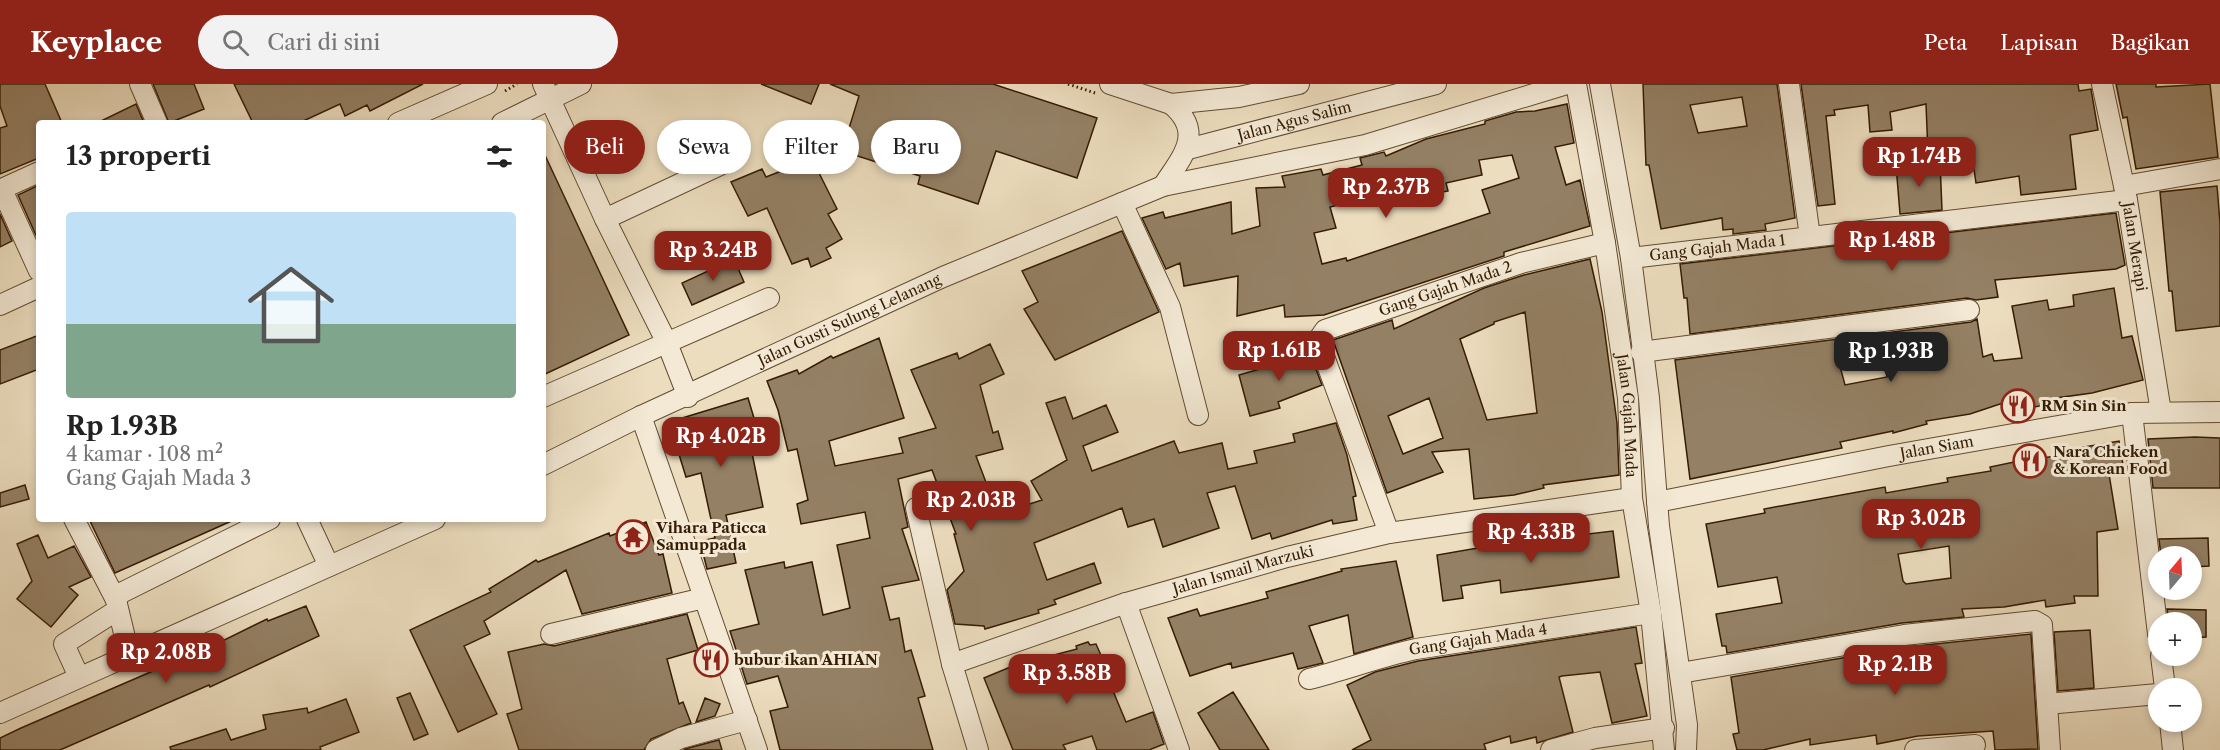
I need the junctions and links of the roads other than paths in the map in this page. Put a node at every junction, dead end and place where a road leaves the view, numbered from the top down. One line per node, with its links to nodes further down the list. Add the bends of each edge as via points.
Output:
1 (140, 84): 15 (street)
2 (487, 84): 16 (street)
3 (581, 84): 13 (street)
4 (1110, 84): 14 (street)
5 (1299, 84): 12 (street)
6 (1436, 84): 18 (street, Jalan Agus Salim)
7 (1567, 84): 22 (street, via 1365,145)
8 (1576, 84): 27 (street, Jalan Gajah Mada)
9 (1600, 84): 28 (street, Jalan Gajah Mada)
10 (1789, 84): 26 (street)
11 (2102, 84): 23 (street, Jalan Merapi)
12 (1239, 90): 14 (street)
13 (547, 91): 17 (street); 25 (street)
14 (1172, 104): 18 (street, via 1187,124)
15 (156, 120)
16 (405, 120)
17 (506, 120)
18 (1188, 149): 22 (street)
19 (2220, 169): 23 (street, Gang Gajah Mada 1)
20 (36, 173): 29 (street, via 3,192)
21 (701, 174): 25 (street)
22 (1163, 186): 24 (street, Jalan Gusti Sulung Lelanang)
23 (2126, 193): 26 (street, Gang Gajah Mada 1); 40 (street, Jalan Merapi)
24 (1122, 203): 37 (street, Jalan Gusti Sulung Lelanang, via 943,277); 43 (street, via 1170,308)
25 (605, 219): 34 (street)
26 (1810, 237): 28 (street, Gang Gajah Mada 1)
27 (1605, 243): 38 (street, Jalan Gajah Mada); 53 (street, Gang Gajah Mada 2, via 1521,263 1320,334 1318,340)
28 (1631, 258): 35 (street, Jalan Gajah Mada)
29 (36, 264)
30 (36, 288): 32 (street)
31 (769, 298): 34 (street)
32 (0, 305)
33 (1969, 310): 35 (street)
34 (667, 343): 36 (street); 37 (street)
35 (1641, 352): 39 (street, Jalan Gajah Mada)
36 (546, 394)
37 (688, 397): 44 (street, Jalan Gusti Sulung Lelanang)
38 (1628, 398): 39 (street); 46 (street, Jalan Gajah Mada)
39 (1649, 398): 47 (street, Jalan Gajah Mada)
40 (2161, 411): 41 (street, Jalan Siam); 42 (street, Jalan Siam)
41 (2220, 412)
42 (2132, 413): 47 (street, Jalan Siam); 58 (street)
43 (1198, 415)
44 (641, 416): 45 (street, Jalan Gusti Sulung Lelanang); 55 (street)
45 (546, 464)
46 (1632, 498): 53 (street, Jalan Ismail Marzuki); 59 (street, Jalan Gajah Mada)
47 (1657, 502): 63 (street, Jalan Gajah Mada)
48 (916, 508): 62 (street)
49 (75, 522): 57 (street)
50 (264, 522): 57 (street, via 121,593)
51 (309, 522): 54 (street)
52 (428, 522): 54 (street)
53 (1389, 533): 56 (street, Jalan Ismail Marzuki, via 1287,556)
54 (329, 566): 61 (street)
55 (704, 598): 60 (street); 69 (street)
56 (1126, 603): 62 (street, Jalan Ismail Marzuki); 76 (street)
57 (116, 606): 61 (street); 64 (street, via 64,644)
58 (2155, 612)
59 (1651, 613): 65 (street, Gang Gajah Mada 4, via 1416,649); 70 (street, Jalan Gajah Mada)
60 (551, 634)
61 (129, 654): 64 (street)
62 (952, 664): 75 (street)
63 (1680, 674): 67 (street, via 1904,635 2034,621 2042,625); 79 (street, Jalan Gajah Mada)
64 (79, 677): 68 (street)
65 (1309, 679)
66 (2148, 695): 67 (street)
67 (2047, 704): 81 (street)
68 (0, 713)
69 (747, 720): 73 (street, via 681,738); 74 (street)
70 (1664, 728): 77 (street, via 1595,738); 78 (street, Jalan Gajah Mada)
71 (2171, 732): 82 (street)
72 (1975, 745): 80 (street)
73 (656, 750)
74 (757, 750)
75 (978, 750)
76 (1179, 750)
77 (1551, 750)
78 (1664, 750)
79 (1686, 750)
80 (1915, 750)
81 (2050, 750)
82 (2173, 750)

